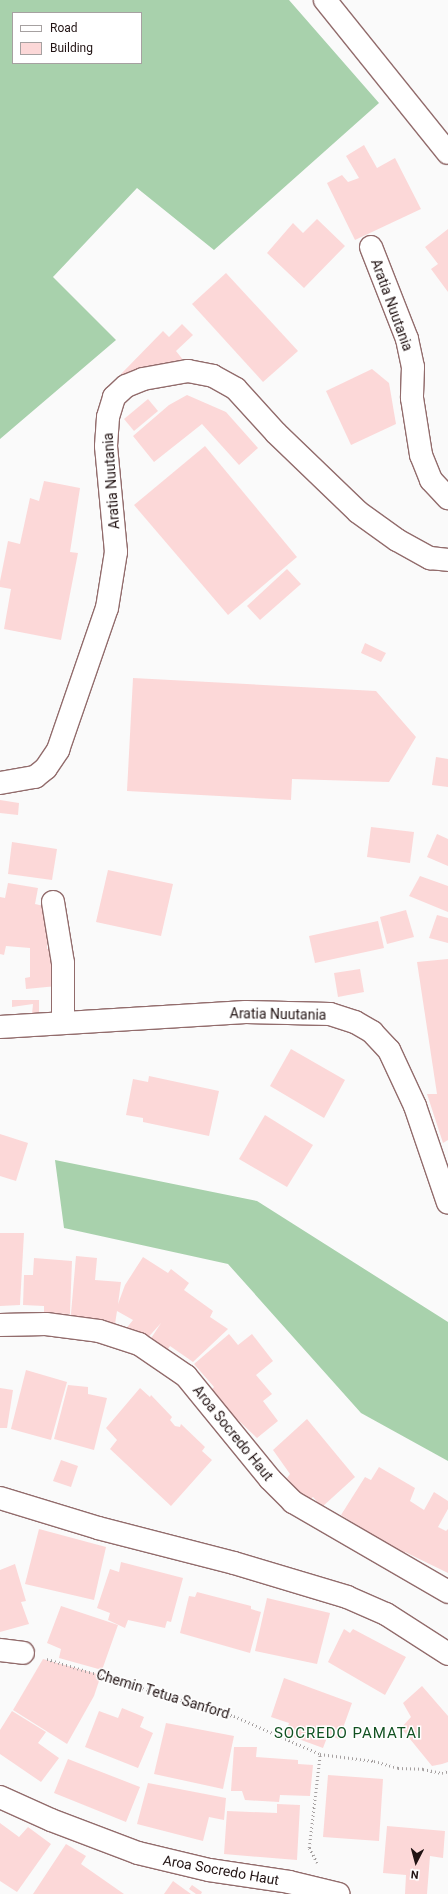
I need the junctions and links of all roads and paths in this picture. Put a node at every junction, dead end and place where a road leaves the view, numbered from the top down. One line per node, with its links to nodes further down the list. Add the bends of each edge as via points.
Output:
1 (326, 0): 2 (street)
2 (448, 153)
3 (371, 247): 4 (street, Aratia Nuutania, via 408,339 413,367 412,398 421,455 431,480)
4 (448, 498)
5 (448, 560): 6 (street, Aratia Nuutania, via 430,558 403,544 358,512 276,433 236,389 213,376 188,371 143,379 126,386 114,397 108,417 106,446 116,552 107,608 58,750 46,768 35,777)
6 (0, 783)
7 (53, 902): 8 (street, via 63,963)
8 (63, 1022): 9 (street, Aratia Nuutania); 10 (street, Aratia Nuutania, via 246,1012 330,1014 355,1022 372,1032 390,1050 415,1106)
9 (0, 1027)
10 (448, 1203)
11 (0, 1325): 13 (street, Aroa Socredo Haut, via 46,1324 84,1329 139,1344 186,1376 270,1479 293,1502)
12 (0, 1498): 16 (street, via 347,1597 386,1614)
13 (448, 1592)
14 (0, 1650): 15 (street)
15 (23, 1652): 17 (path, Chemin Tetua Sanford, via 234,1716)
16 (448, 1654)
17 (320, 1754): 18 (path, via 374,1761 398,1768 442,1773); 20 (path, via 310,1848)
18 (448, 1771)
19 (0, 1797): 20 (street, Aroa Socredo Haut, via 57,1823 138,1853 209,1870 289,1882)
20 (336, 1893)

